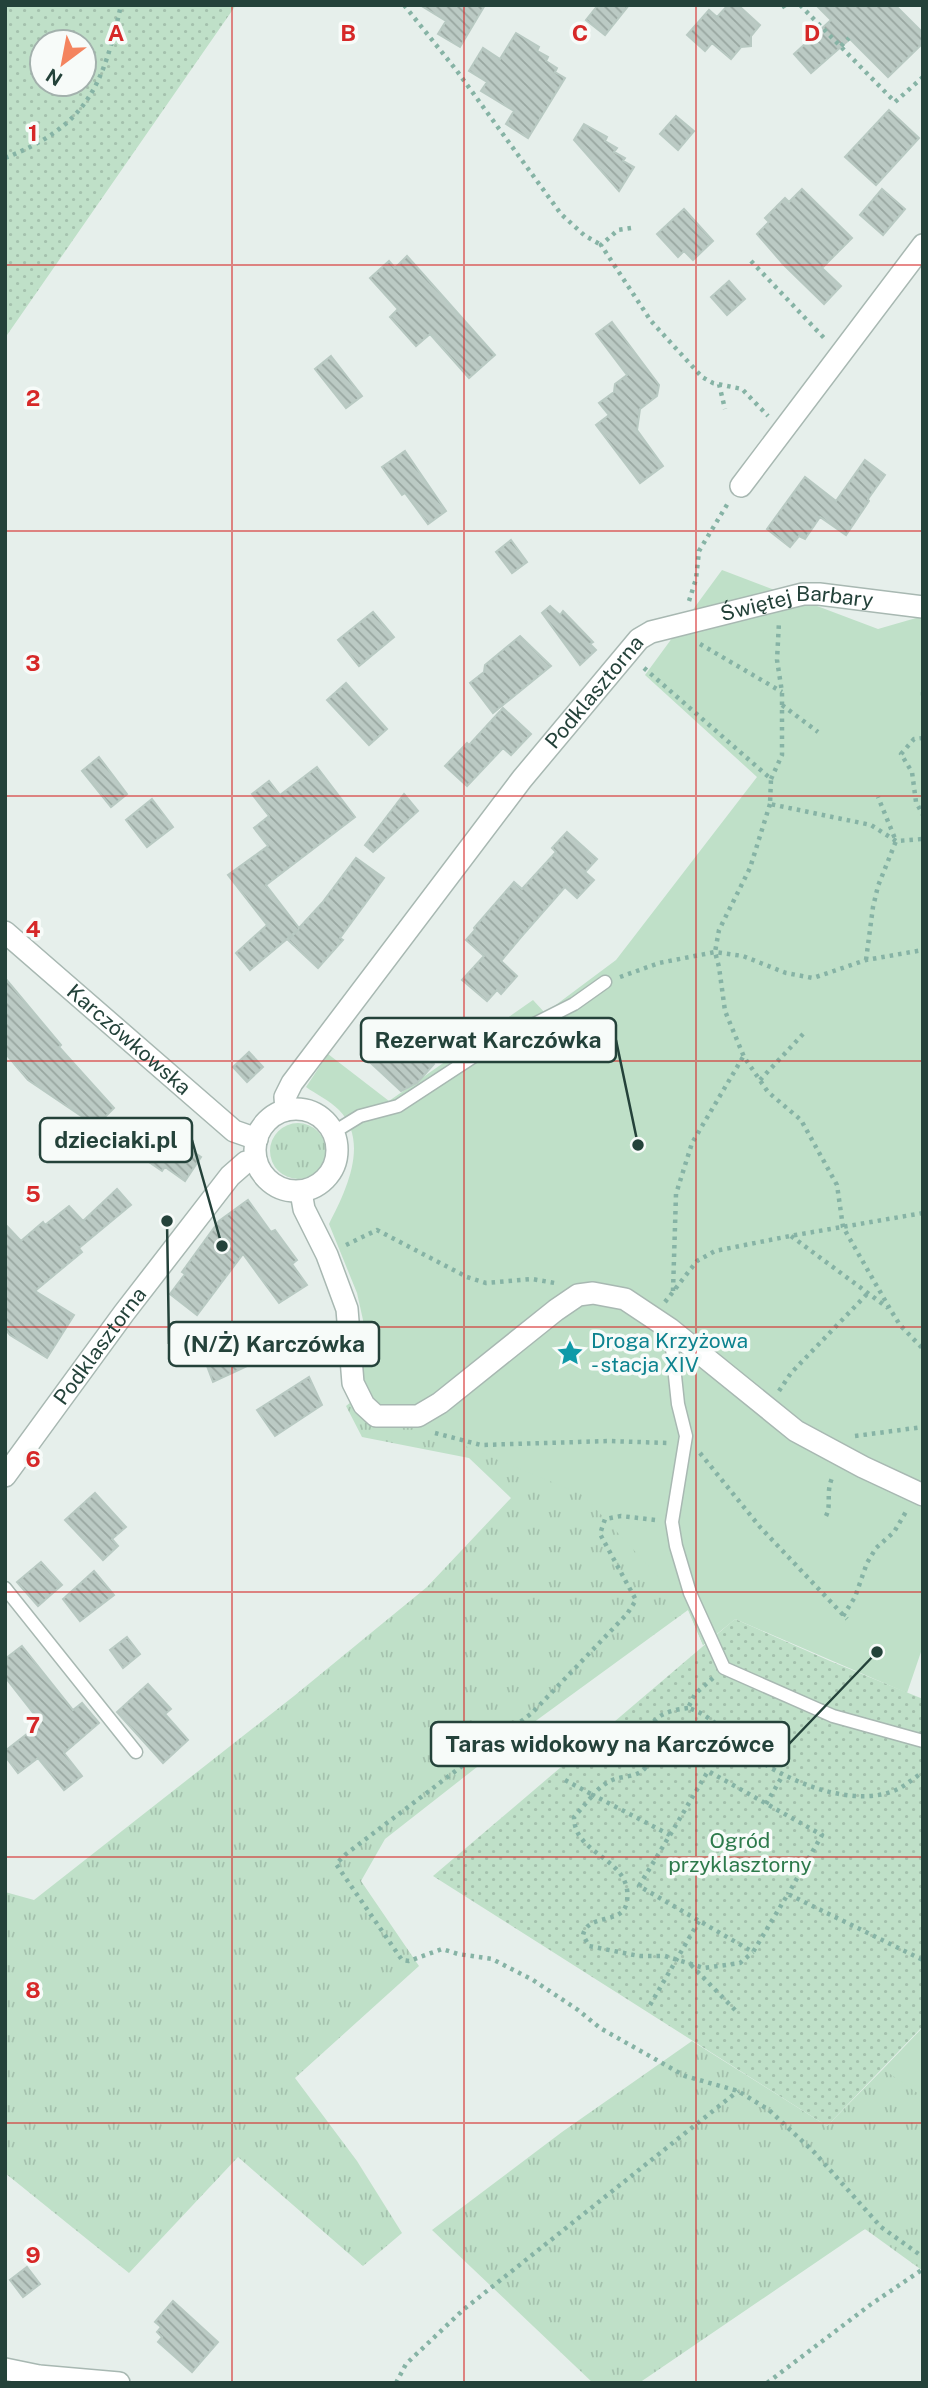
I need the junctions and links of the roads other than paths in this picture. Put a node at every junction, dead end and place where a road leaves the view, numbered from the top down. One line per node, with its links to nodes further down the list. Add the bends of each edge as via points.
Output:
1 (923, 244): 2 (street)
2 (741, 486)
3 (923, 607): 4 (street, Świętej Barbary, via 803,594)
4 (672, 626): 7 (street, Podklasztorna, via 651,632 627,651 522,779 292,1083 285,1097)
5 (5, 932): 9 (street, Karczówkowska)
6 (605, 982): 8 (lane, via 574,1004 485,1049 398,1106 360,1116)
7 (286, 1111): 8 (street, via 318,1115); 9 (street, Podklasztorna, via 265,1123)
8 (334, 1132): 10 (street, via 337,1158 333,1171 325,1181)
9 (256, 1149): 10 (street, via 262,1174 272,1184); 12 (street, Podklasztorna, via 124,1313)
10 (301, 1192): 11 (street, via 347,1309 353,1383 364,1405 376,1416 418,1416 440,1404 578,1295 625,1299)
11 (670, 1329): 13 (street, via 796,1431); 15 (lane, via 686,1440 672,1521 690,1593 724,1668 833,1716)
12 (5, 1476)
13 (923, 1495)
14 (5, 1588): 16 (lane)
15 (923, 1741)
16 (136, 1752)
17 (5, 2369): 18 (street)
18 (119, 2383)

